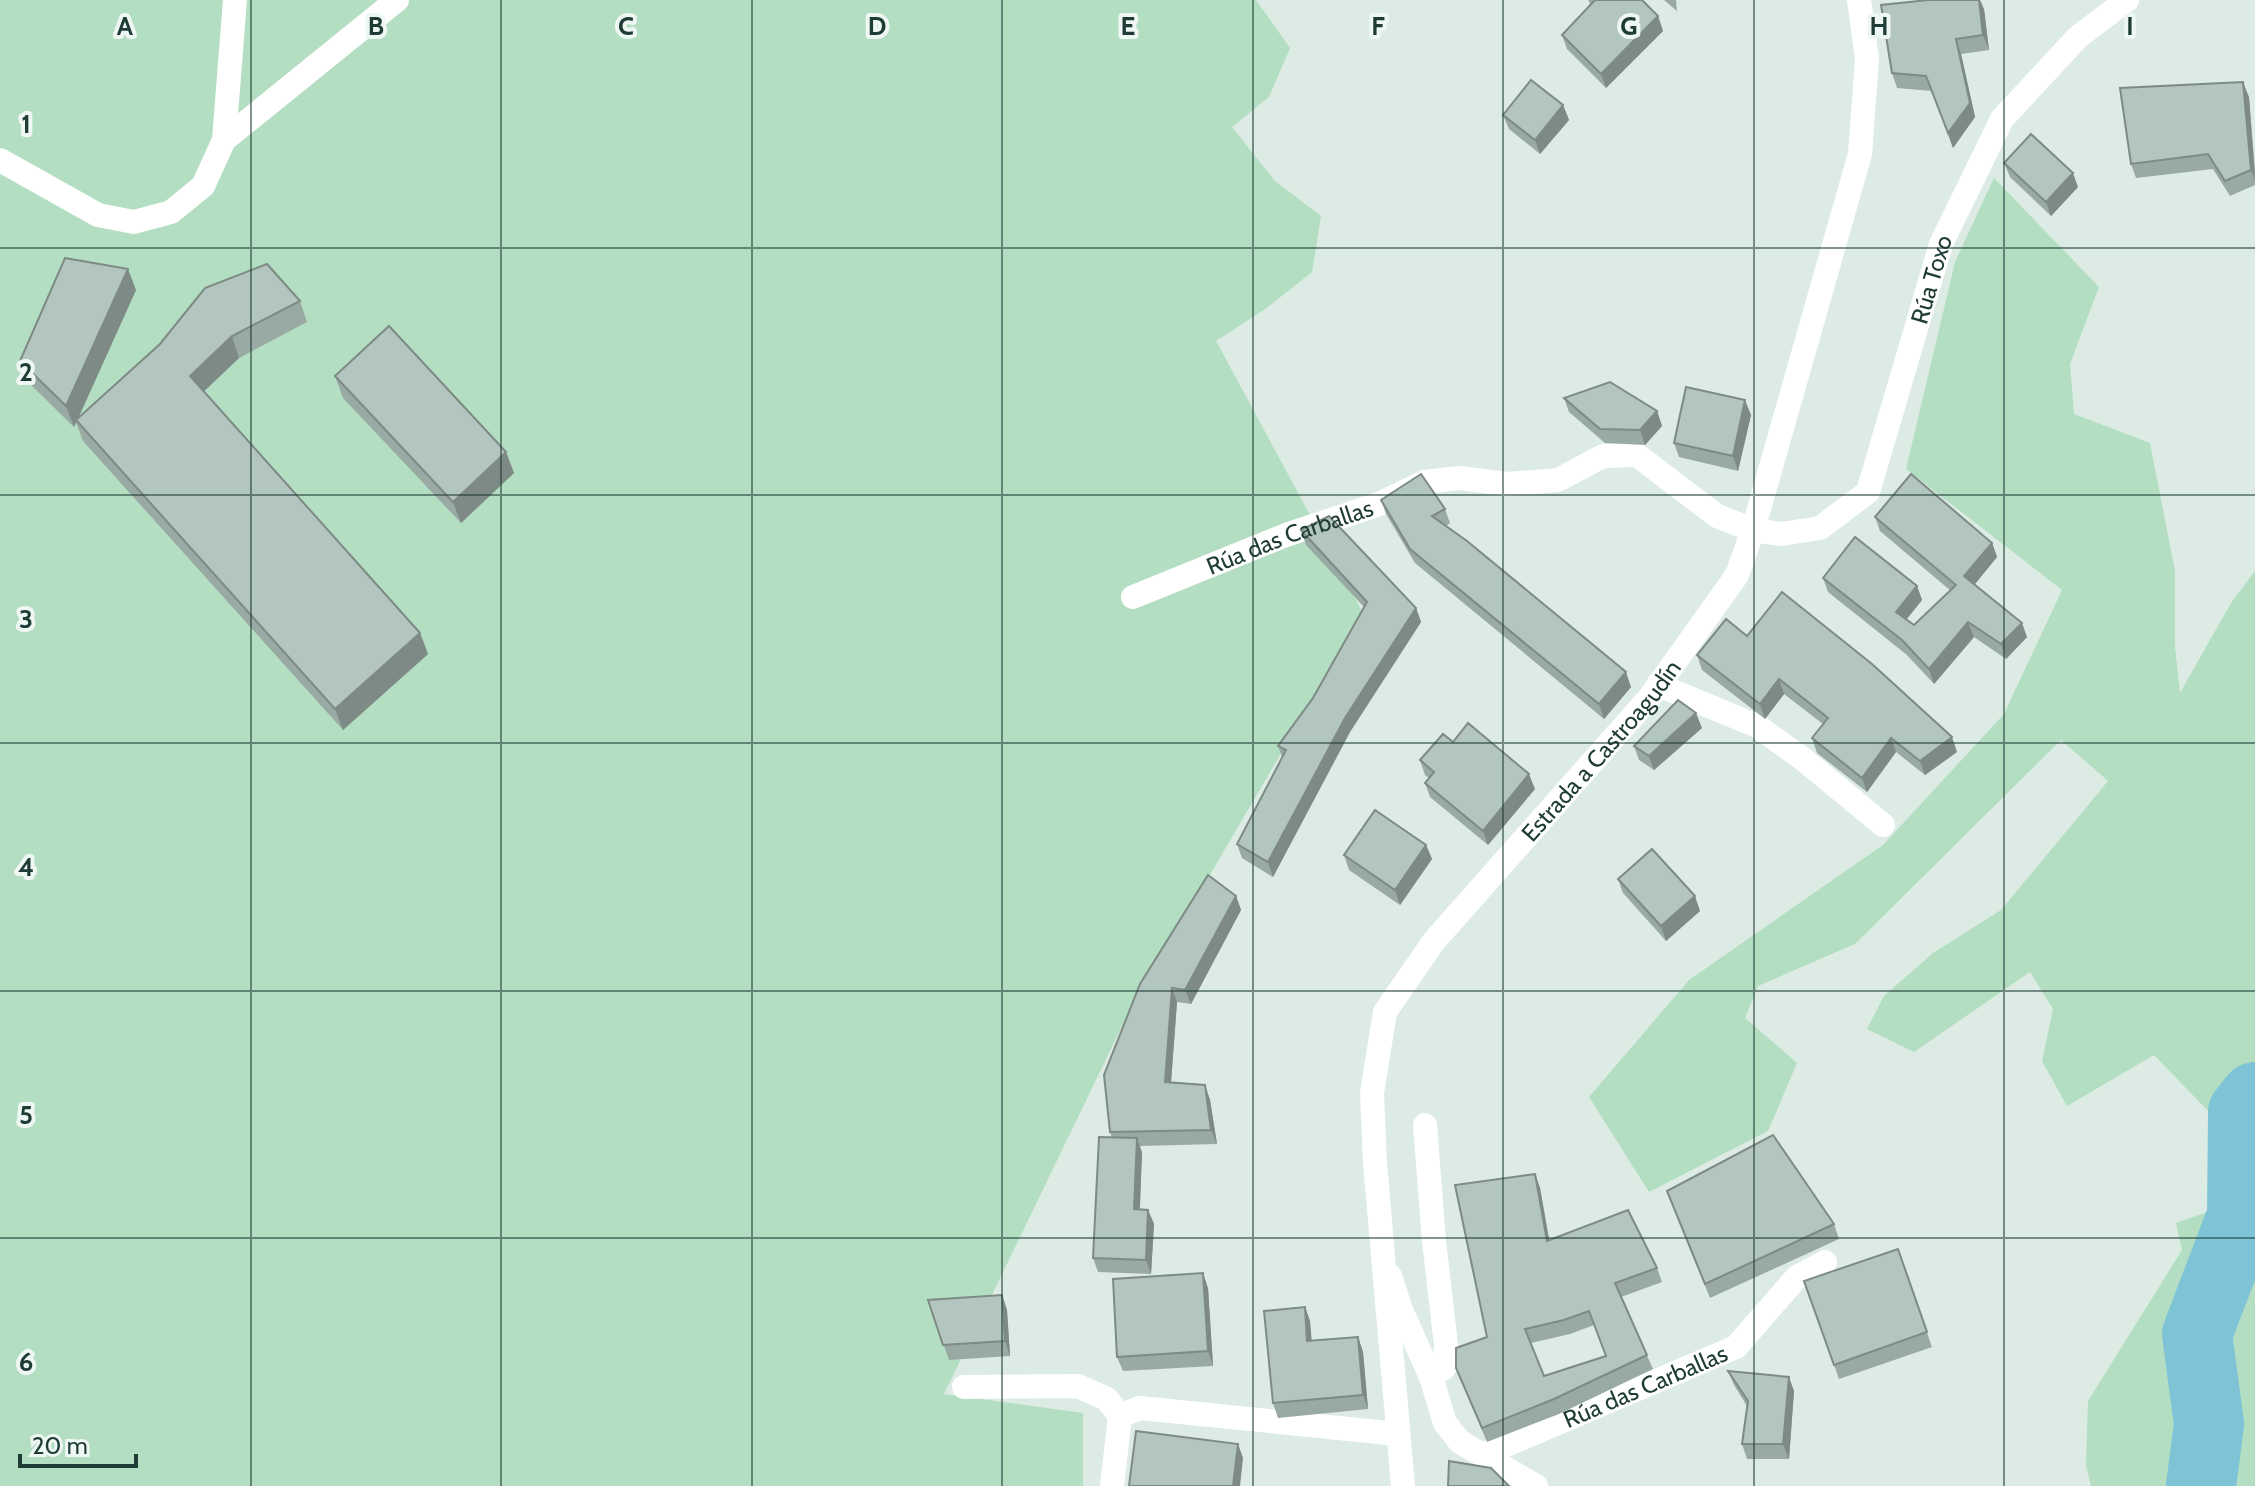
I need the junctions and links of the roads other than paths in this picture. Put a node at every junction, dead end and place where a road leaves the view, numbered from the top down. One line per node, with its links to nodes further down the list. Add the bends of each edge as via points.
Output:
1 (235, 0): 5 (street)
2 (397, 0): 5 (street)
3 (1859, 0): 7 (street, Estrada a Castroagudín, via 1867,59 1860,154)
4 (2127, 0): 7 (street, Rúa Toxo, via 2078,37 2002,119 1941,244 1868,492 1820,528 1781,534)
5 (224, 140): 6 (street, via 203,186 171,212 134,222 98,215)
6 (0, 160)
7 (1753, 530): 8 (street, Rúa das Carballas, via 1717,516 1637,455 1603,456 1558,480 1424,482); 9 (street, Estrada a Castroagudín, via 1737,575)
8 (1133, 597)
9 (1658, 685): 10 (street, via 1757,726); 12 (street, Estrada a Castroagudín, via 1434,941 1385,1012 1372,1093)
10 (1883, 825)
11 (1425, 1125): 14 (street, via 1446,1345 1444,1368)
12 (1383, 1257): 14 (street); 17 (street, Estrada a Castroagudín)
13 (1825, 1262): 18 (street, Rúa das Carballas, via 1797,1277 1736,1347)
14 (1431, 1377): 18 (street, via 1445,1423 1460,1442)
15 (964, 1387): 16 (street, via 1078,1386 1107,1399)
16 (1120, 1416): 17 (street, via 1140,1408); 19 (street)
17 (1398, 1434): 20 (street, Estrada a Castroagudín)
18 (1485, 1454): 21 (street)
19 (1112, 1486)
20 (1403, 1486)
21 (1536, 1486)

